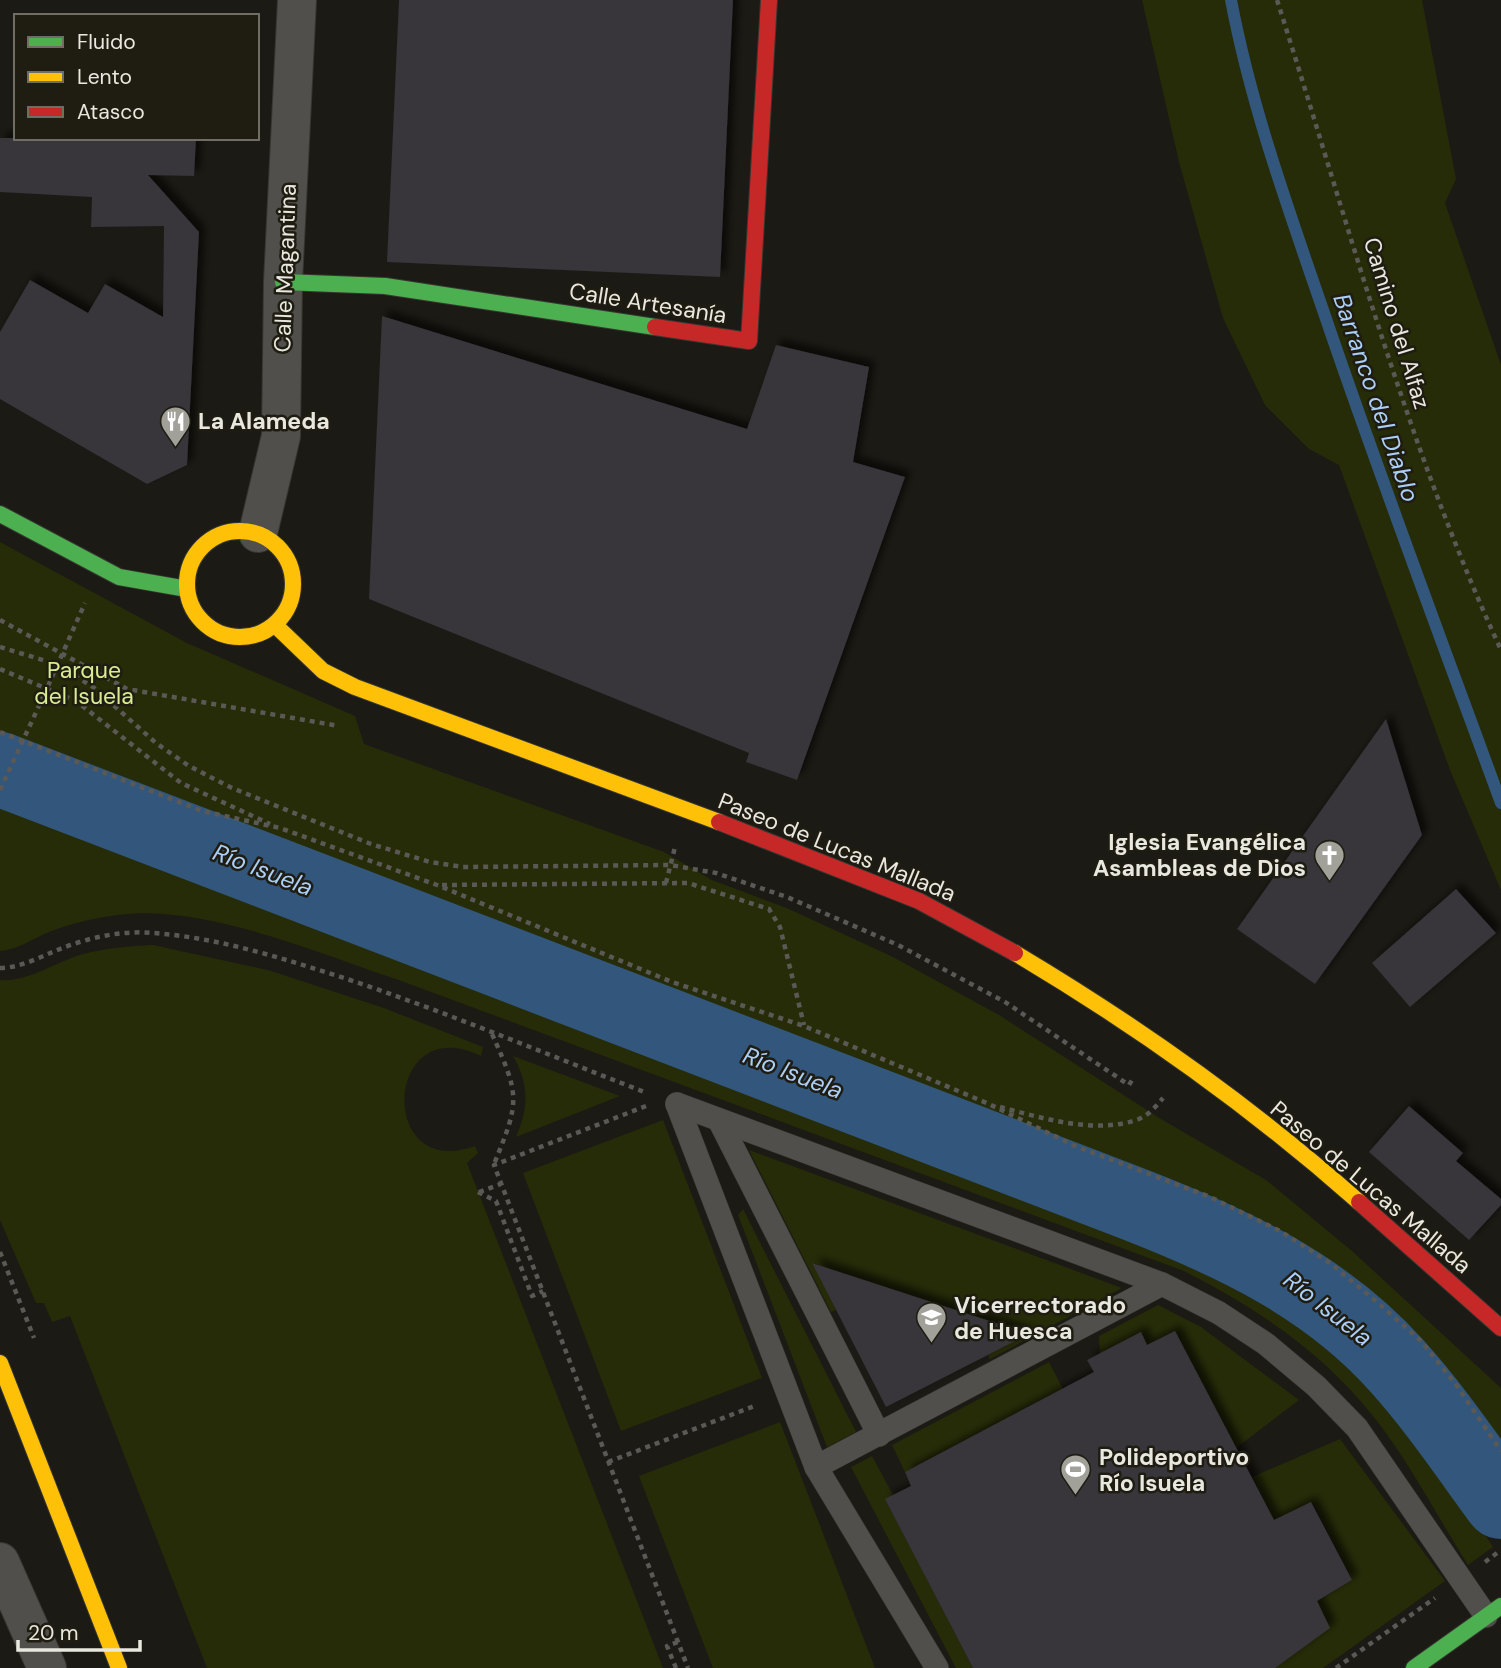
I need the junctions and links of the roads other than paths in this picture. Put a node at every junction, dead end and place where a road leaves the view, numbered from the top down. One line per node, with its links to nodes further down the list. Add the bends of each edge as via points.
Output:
1 (297, 0): 3 (street, Calle Magantina)
2 (769, 0): 3 (main road, Calle Artesanía, via 749,341 384,286)
3 (284, 282): 5 (street, Calle Magantina, via 281,436)
4 (0, 514): 6 (main road, via 119,577)
5 (258, 533): 6 (main road, via 228,532 201,547 192,559); 7 (main road, via 279,546 292,568 293,593)
6 (187, 589): 7 (main road, via 198,617 223,634 253,636)
7 (275, 625): 10 (main road, Paseo de Lucas Mallada, via 323,671 355,687 818,859 919,901 1041,967 1099,1003 1309,1158)
8 (719, 1120): 9 (lane); 12 (lane); 13 (lane, via 670,1102)
9 (1162, 1284): 12 (lane); 15 (lane, via 1238,1326 1316,1386 1357,1428 1461,1579)
10 (1501, 1328)
11 (0, 1363): 17 (main road)
12 (879, 1435): 13 (lane)
13 (816, 1467): 18 (lane)
14 (0, 1562): 16 (street)
15 (1494, 1611): 19 (main road)
16 (47, 1668)
17 (119, 1668)
18 (937, 1668)
19 (1414, 1668)

